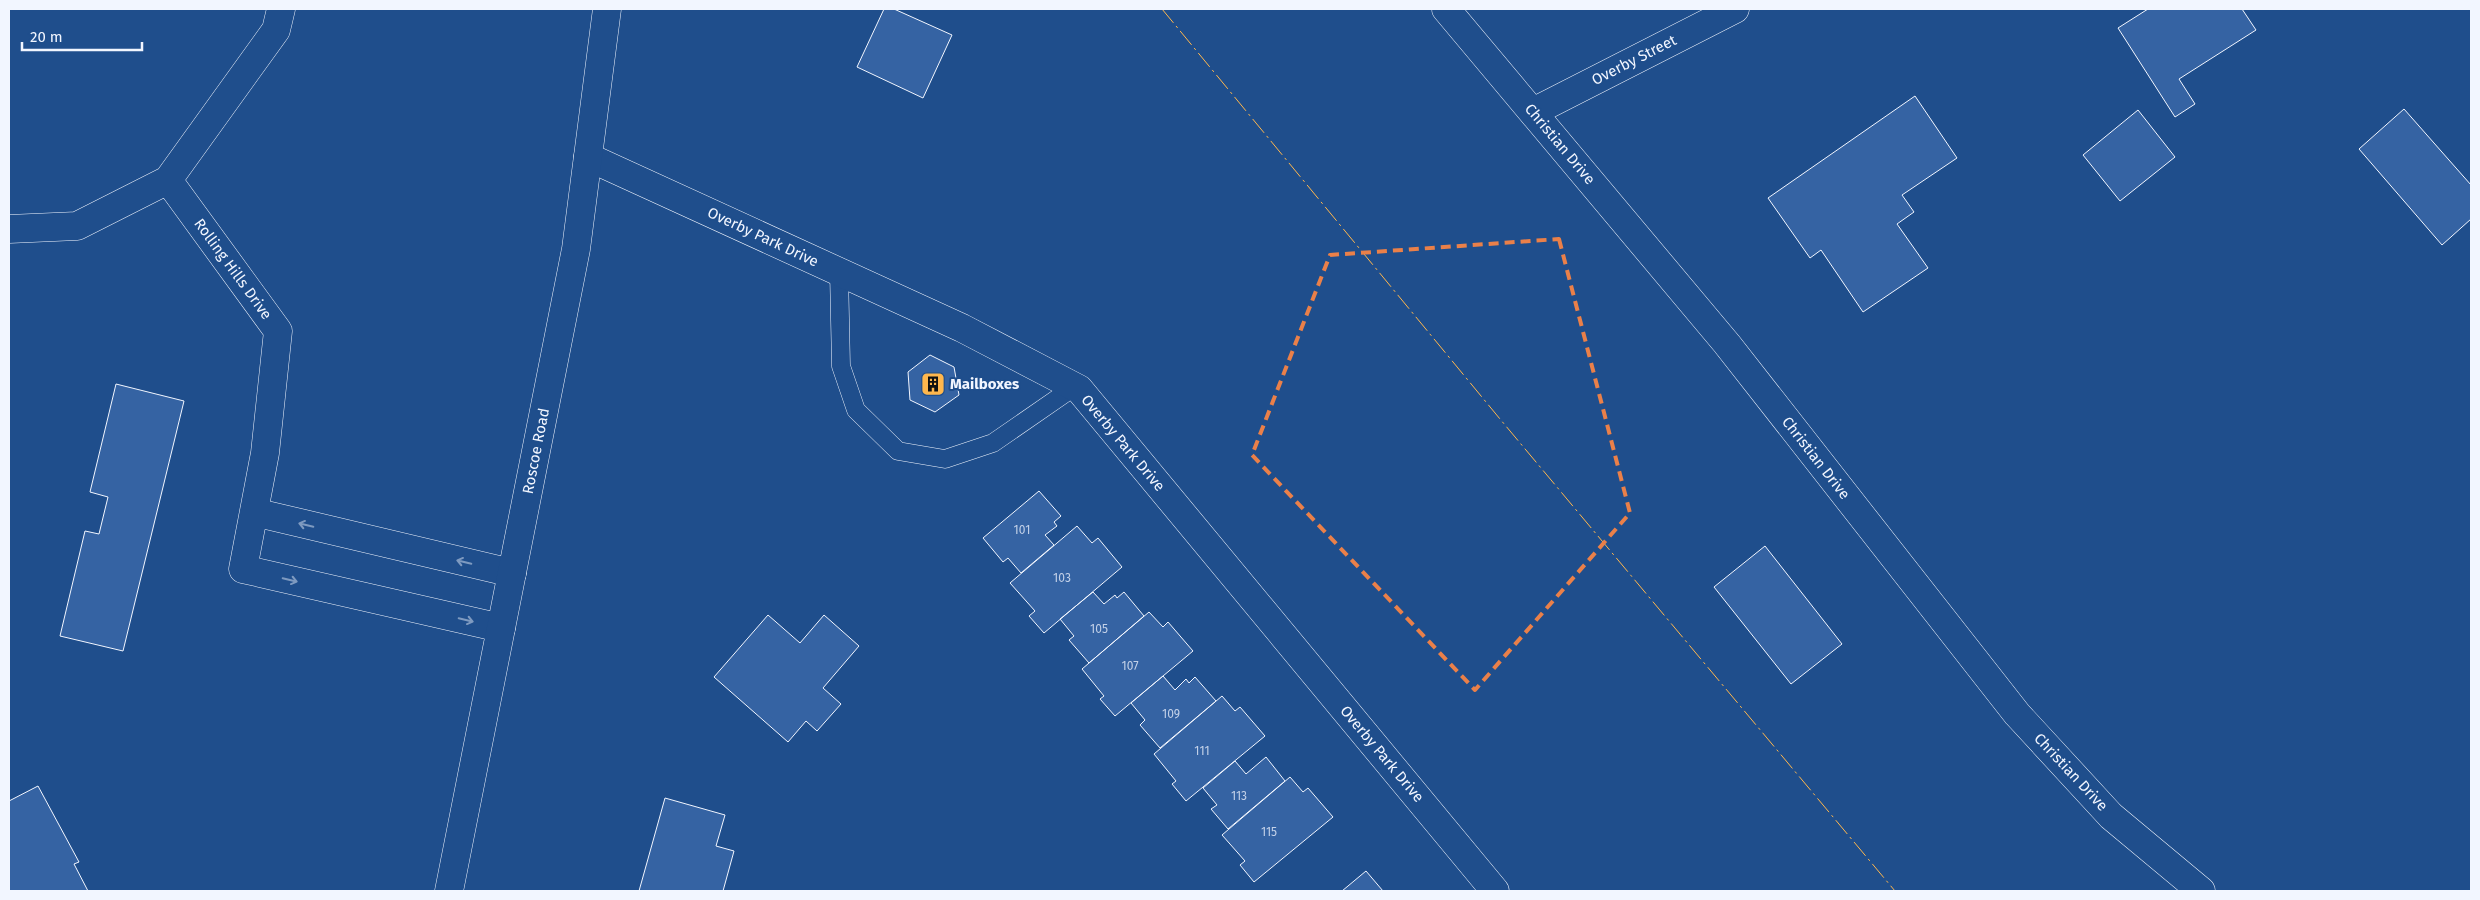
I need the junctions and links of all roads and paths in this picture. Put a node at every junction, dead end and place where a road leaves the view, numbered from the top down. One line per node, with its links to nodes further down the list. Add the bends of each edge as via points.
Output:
1 (281, 9): 7 (street, via 276,30)
2 (606, 9): 6 (street, Roscoe Road)
3 (1446, 9): 5 (street, Christian Drive)
4 (1734, 9): 5 (street, Overby Street)
5 (1533, 112): 16 (street, Christian Drive, via 1727,344 2017,714 2111,816)
6 (588, 157): 9 (street, Overby Park Drive); 12 (street, Roscoe Road, via 576,249)
7 (168, 180): 8 (street, via 77,226); 11 (street, Rolling Hills Drive, via 278,331 265,453)
8 (9, 229)
9 (839, 272): 10 (street, Overby Park Drive, via 962,328); 10 (lane, via 841,366 856,410 898,451 945,459 993,444)
10 (1074, 387): 15 (street, Overby Park Drive, via 1079,389)
11 (254, 512): 12 (street, one-way to 11); 13 (street, Rolling Hills Drive, one-way to 13, via 243,569)
12 (512, 574): 13 (street, Roscoe Road)
13 (501, 628): 14 (street, Roscoe Road)
14 (449, 891)
15 (1495, 891)
16 (2201, 891)

